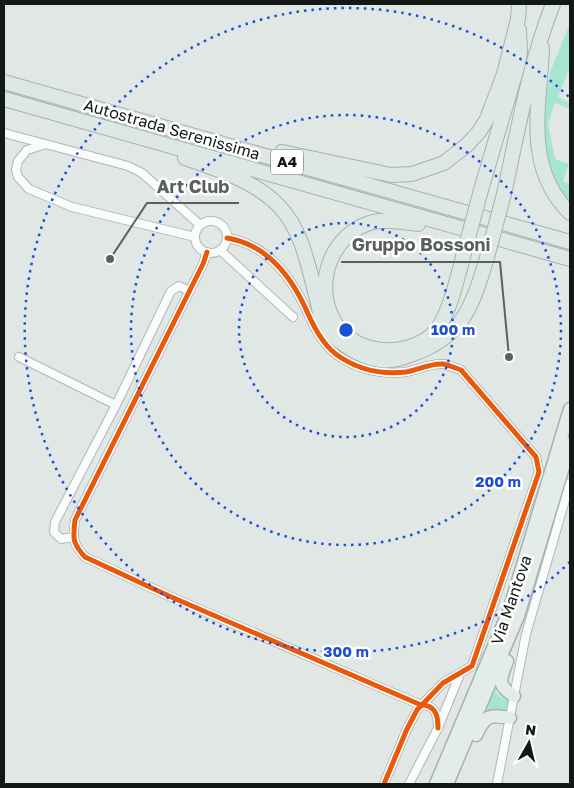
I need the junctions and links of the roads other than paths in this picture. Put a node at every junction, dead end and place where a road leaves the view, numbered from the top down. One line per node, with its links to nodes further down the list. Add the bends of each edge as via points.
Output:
1 (519, 4): 3 (highway)
2 (553, 4): 4 (highway)
3 (518, 20): 8 (highway, via 504,74 487,119 467,145 434,168 390,175); 15 (highway, bridge, via 518,64 481,190 463,257 443,318 433,333 412,345 385,351 363,346 345,335 332,318 325,287 328,263 342,241 373,222 400,221)
4 (543, 30): 7 (highway, bridge, via 477,292 457,328 428,349 402,358 380,360 358,354 324,325 297,232 290,218 266,194 226,174); 11 (highway, via 536,130 538,145 547,179)
5 (4, 82): 8 (highway, Autostrada Serenissima / A4)
6 (4, 99): 7 (highway, Autostrada Serenissima / A4)
7 (84, 121): 15 (highway, Autostrada Serenissima / A4)
8 (183, 132): 16 (highway, Autostrada Serenissima / A4)
9 (4, 133): 10 (street)
10 (43, 145): 12 (street, via 142,172); 13 (street, via 27,150 18,161 18,177 29,189 72,207)
11 (570, 213)
12 (200, 225): 13 (street); 14 (street, via 215,222 224,228)
13 (195, 237): 18 (street, via 198,246)
14 (227, 238): 17 (street); 29 (street, via 253,246 280,268 295,288 321,338 336,354 359,368 382,373 444,364 461,370 536,457 539,472 472,666)
15 (503, 240): 19 (highway, Autostrada Serenissima / A4)
16 (570, 242)
17 (220, 250): 18 (street); 21 (street)
18 (206, 252): 20 (street)
19 (570, 259)
20 (189, 291): 23 (street, via 179,286 171,291); 27 (street, via 75,520)
21 (293, 317)
22 (19, 357): 23 (street)
23 (116, 405): 27 (street, via 55,522 54,532 61,539)
24 (570, 409): 39 (highway, Via Mantova, via 509,611)
25 (570, 444): 28 (highway, Via Mantova)
26 (570, 484): 31 (street, via 526,634)
27 (73, 536): 33 (street, via 85,557)
28 (518, 616): 31 (highway, via 501,684); 36 (highway, Via Mantova)
29 (460, 674): 30 (street); 32 (street)
30 (446, 682): 32 (street); 33 (street)
31 (514, 696): 34 (street)
32 (449, 702): 35 (street)
33 (421, 705): 35 (street, via 431,707 436,713); 37 (street, via 412,717)
34 (510, 718): 36 (highway, via 496,715 483,721); 40 (street)
35 (438, 728): 38 (street)
36 (449, 779)
37 (384, 784)
38 (409, 784)
39 (436, 784)
40 (497, 784)

